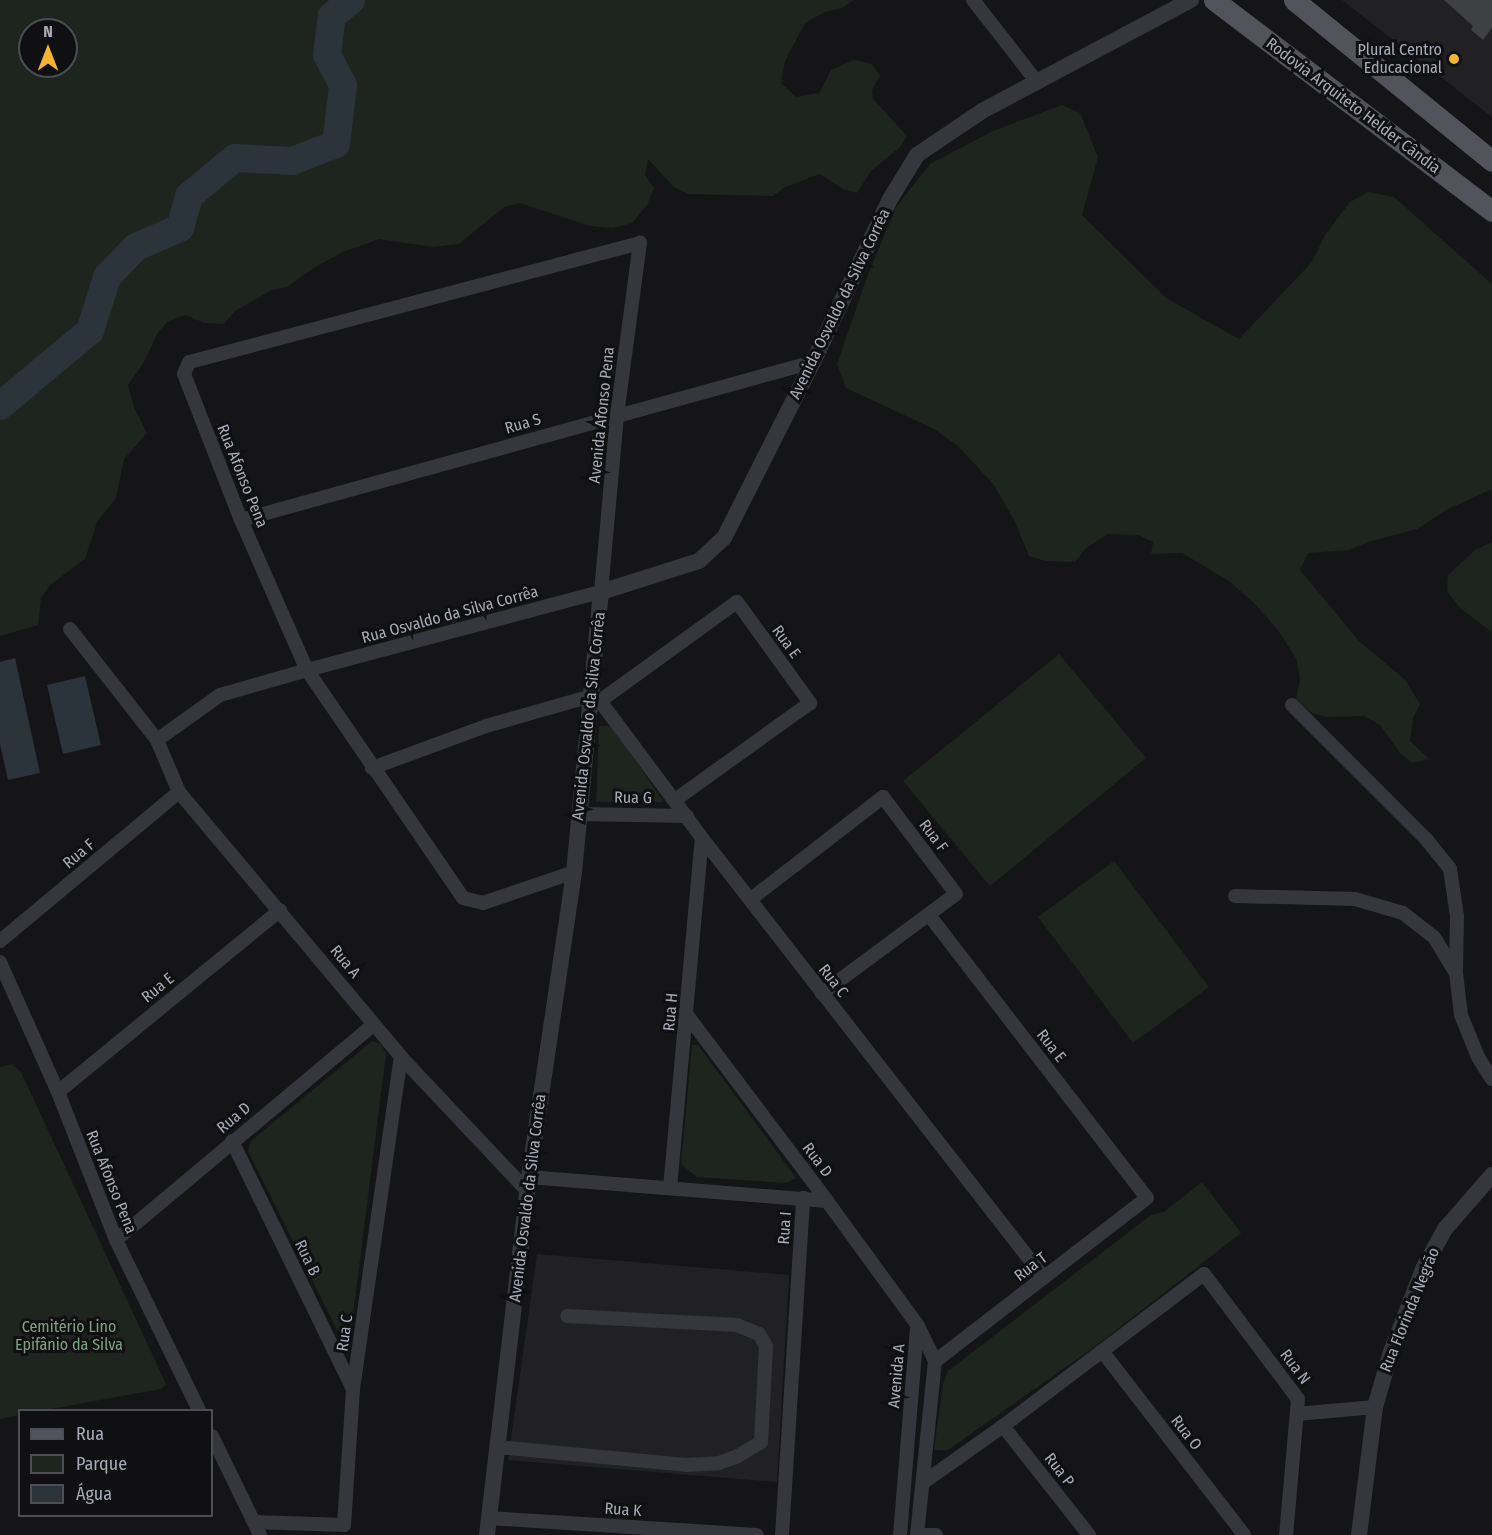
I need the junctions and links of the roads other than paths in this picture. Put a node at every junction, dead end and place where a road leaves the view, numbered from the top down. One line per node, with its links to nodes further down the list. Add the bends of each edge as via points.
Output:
1 (973, 0): 5 (street)
2 (1191, 0): 5 (street, Avenida Osvaldo da Silva Corrêa)
3 (1214, 0): 7 (main road, Rodovia Arquiteto Helder Cândia)
4 (1294, 0): 6 (main road)
5 (1037, 81): 9 (street, Avenida Osvaldo da Silva Corrêa, via 982,111 917,155 889,201)
6 (1492, 161)
7 (1492, 213)
8 (640, 243): 10 (street, Avenida Afonso Pena); 11 (street, Rua Afonso Pena, via 189,362 184,374)
9 (813, 362): 10 (street, Rua S); 12 (street, Avenida Osvaldo da Silva Corrêa, via 724,538 699,561)
10 (617, 415): 11 (street, Rua S); 12 (street, Avenida Afonso Pena)
11 (241, 519): 14 (street, Rua Afonso Pena)
12 (601, 592): 14 (street, Rua Osvaldo da Silva Corrêa); 15 (street, Avenida Osvaldo da Silva Corrêa)
13 (70, 629): 17 (street, Rua A)
14 (307, 670): 17 (street, via 220,695); 18 (street, Rua Afonso Pena)
15 (595, 698): 18 (street, via 486,726); 20 (street, Rua C); 20 (street, Rua E, via 737,602 810,703); 21 (street, Avenida Osvaldo da Silva Corrêa)
16 (1292, 705): 31 (street, via 1426,839 1450,869 1456,916)
17 (157, 740): 19 (street, Rua A)
18 (372, 768): 24 (street, Rua Afonso Pena, via 463,898 483,903)
19 (179, 792): 27 (street, Rua A); 29 (street, Rua F)
20 (675, 800): 22 (street, Rua C)
21 (578, 814): 22 (street, Rua G); 24 (street, Avenida Osvaldo da Silva Corrêa)
22 (687, 816): 23 (street, Rua C)
23 (702, 838): 26 (street, Rua C); 33 (street, Rua H)
24 (573, 872): 40 (street, Avenida Osvaldo da Silva Corrêa)
25 (1235, 896): 31 (street, via 1355,899 1402,913 1434,937)
26 (751, 899): 28 (street, Rua F, via 883,797 957,894); 32 (street, Rua C)
27 (280, 910): 34 (street, Rua A); 37 (street, Rua E)
28 (930, 915): 32 (street, Rua F); 43 (street, Rua E)
29 (0, 941)
30 (0, 962): 37 (street, Rua Afonso Pena)
31 (1456, 973): 36 (street, via 1461,1015 1478,1057)
32 (822, 993): 46 (street, Rua C)
33 (687, 1015): 41 (street, Rua H); 44 (street, Rua D)
34 (374, 1024): 35 (street, Rua A); 38 (street, Rua D)
35 (401, 1057): 40 (street, Rua A); 51 (street, Rua C)
36 (1492, 1079)
37 (58, 1092): 45 (street, Rua Afonso Pena)
38 (232, 1141): 45 (street, Rua D); 51 (street, Rua B)
39 (1492, 1175): 52 (street, Rua Florinda Negrão, via 1445,1230 1424,1268 1391,1352)
40 (528, 1184): 41 (street, Rua I); 57 (street, Avenida Osvaldo da Silva Corrêa)
41 (670, 1188): 42 (street, Rua I)
42 (803, 1198): 44 (street); 63 (street, Rua I)
43 (1147, 1198): 46 (street, Rua T)
44 (827, 1201): 48 (street, Rua D)
45 (116, 1240): 53 (street, Rua Afonso Pena)
46 (1044, 1278): 50 (street, Rua T)
47 (567, 1316): 57 (street, via 737,1325 759,1334 766,1346 761,1442 719,1463 686,1464)
48 (918, 1326): 50 (street, Avenida A); 64 (street, Avenida A)
49 (1102, 1351): 54 (street, Rua N, via 1204,1274 1298,1399); 55 (street); 69 (street, Rua O)
50 (934, 1361): 58 (street, Avenida A)
51 (353, 1389): 59 (street, Rua C, via 344,1525)
52 (1375, 1407): 54 (street); 71 (street, Rua Florinda Negrão)
53 (199, 1409)
54 (1297, 1414): 70 (street, Rua N)
55 (1003, 1426): 58 (street); 68 (street, Rua P)
56 (213, 1438): 59 (street)
57 (497, 1447): 60 (street, Avenida Osvaldo da Silva Corrêa)
58 (924, 1482): 65 (street, Avenida A)
59 (254, 1522): 61 (street)
60 (487, 1527): 62 (street, Rua K)
61 (260, 1535)
62 (756, 1535)
63 (782, 1535)
64 (900, 1535)
65 (917, 1535)
66 (925, 1535): 67 (street)
67 (936, 1535)
68 (1089, 1535)
69 (1244, 1535)
70 (1287, 1535)
71 (1359, 1535)

